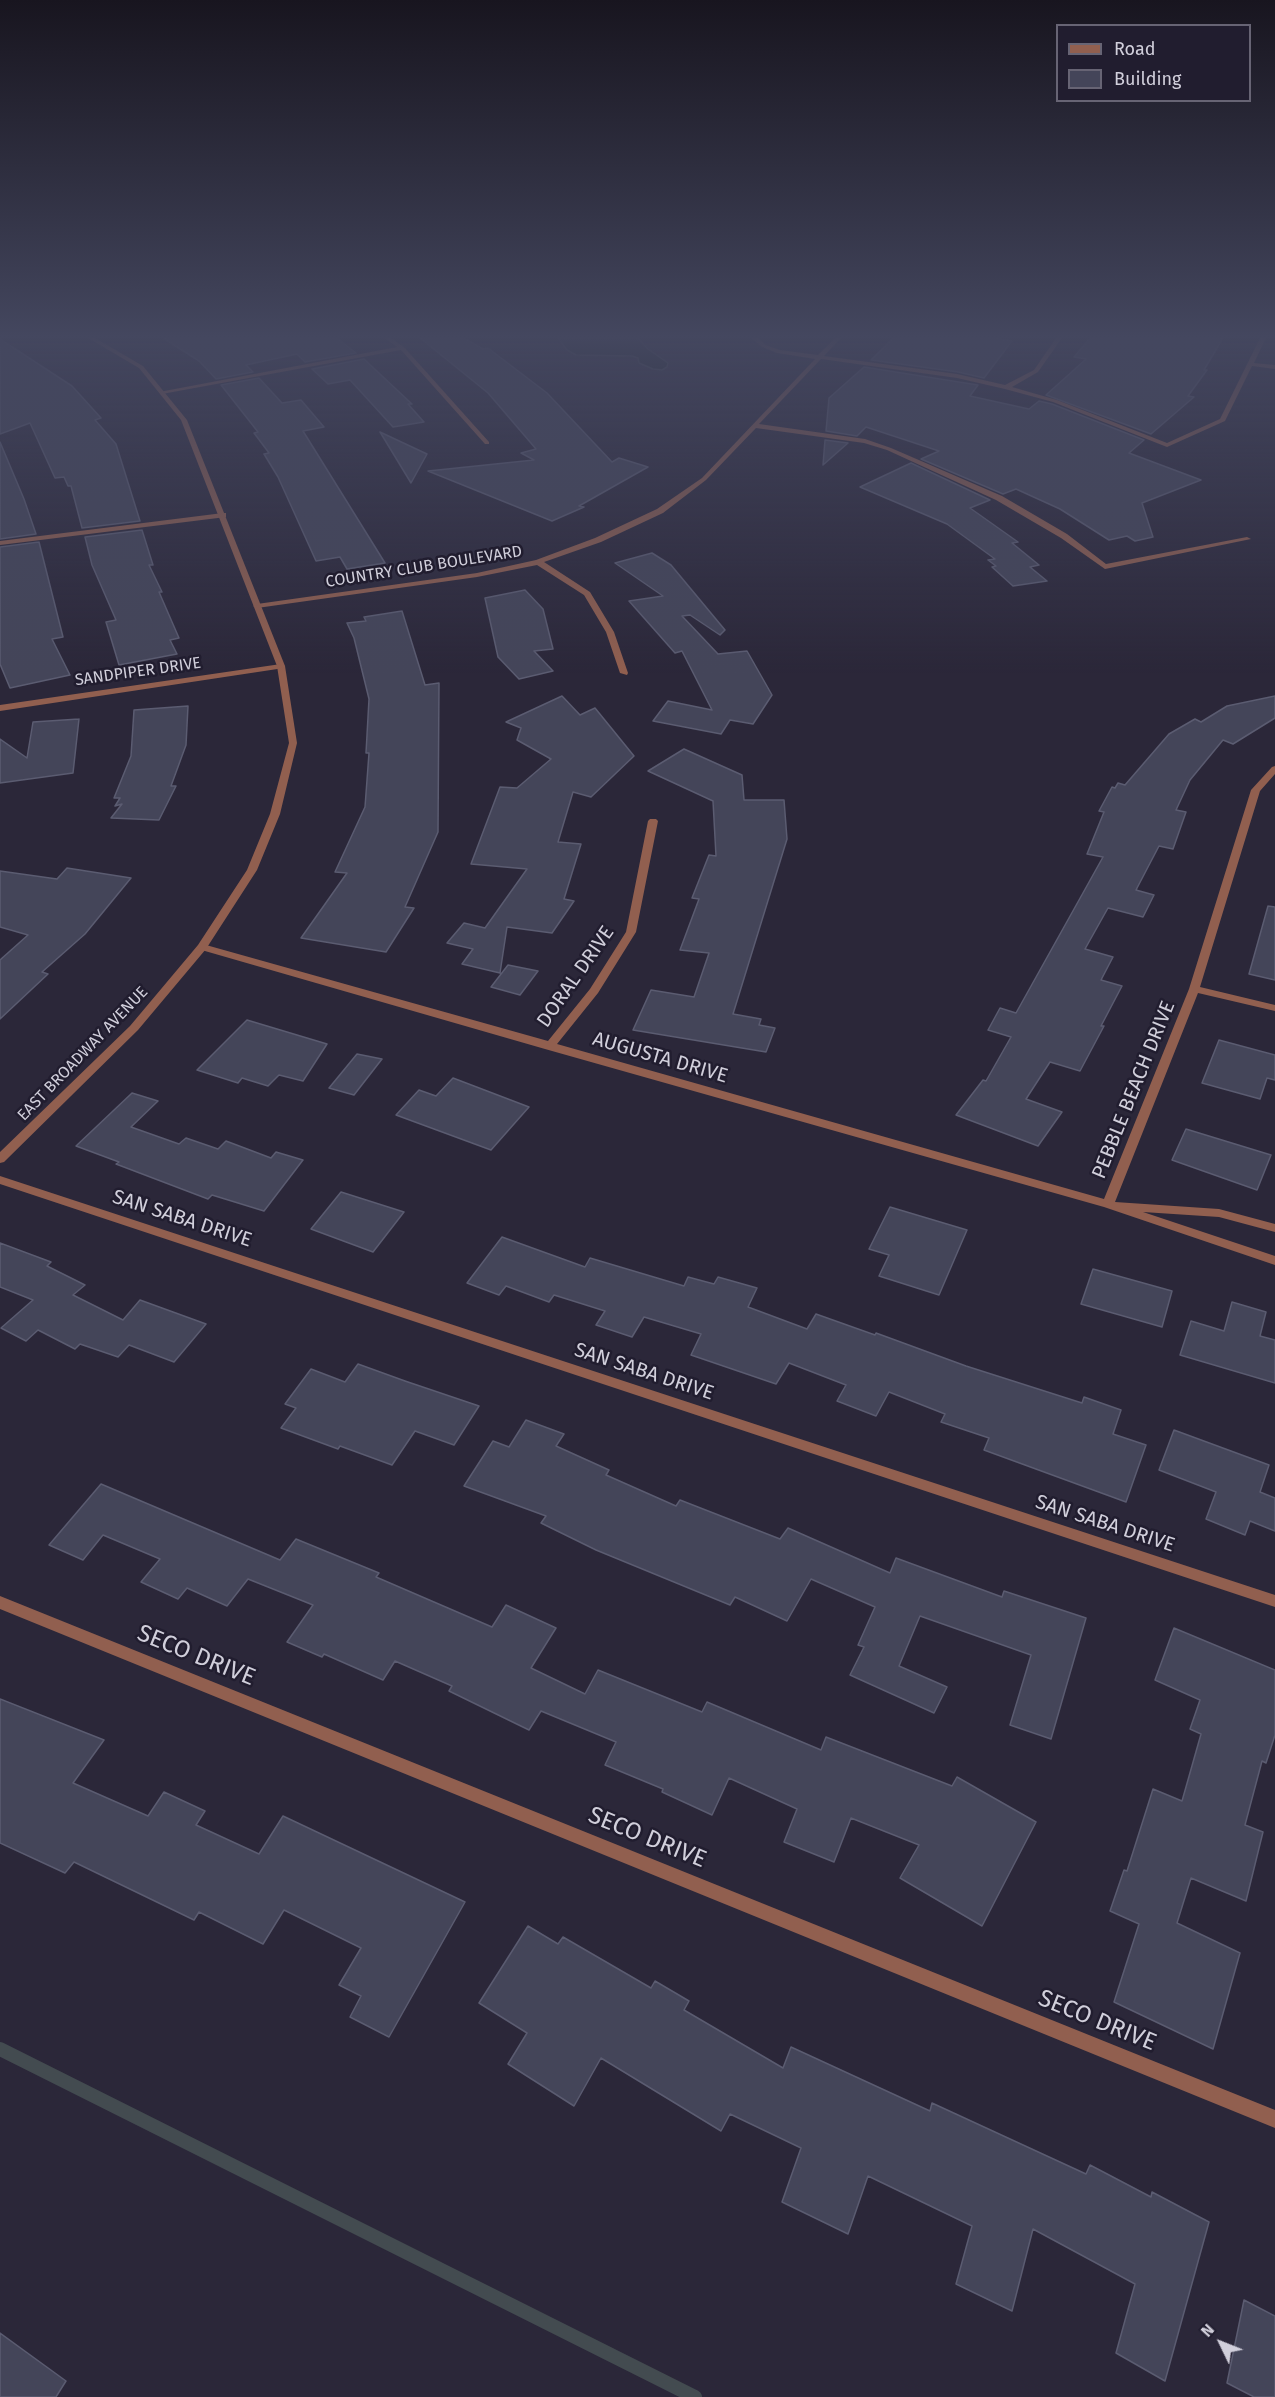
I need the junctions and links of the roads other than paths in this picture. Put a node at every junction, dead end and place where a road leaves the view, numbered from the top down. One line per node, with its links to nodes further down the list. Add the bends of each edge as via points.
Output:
1 (196, 450): 4 (street, EAST BROADWAY AVENUE)
2 (733, 450): 7 (street, COUNTRY CLUB BOULEVARD, via 704,479 660,511)
3 (891, 450): 5 (street, via 999,498 1064,536 1105,567)
4 (223, 515): 6 (street); 8 (street, EAST BROADWAY AVENUE)
5 (1246, 539)
6 (0, 543)
7 (538, 562): 8 (street, COUNTRY CLUB BOULEVARD); 10 (street, via 586,594 610,632)
8 (257, 606): 9 (street, EAST BROADWAY AVENUE)
9 (281, 666): 11 (street, SANDPIPER DRIVE); 14 (street, EAST BROADWAY AVENUE, via 293,743 275,814 252,870)
10 (624, 673)
11 (0, 708)
12 (1275, 769): 15 (street, PEBBLE BEACH DRIVE, via 1256,790)
13 (653, 821): 17 (street, DORAL DRIVE, via 631,932 594,991)
14 (202, 948): 17 (street, AUGUSTA DRIVE); 18 (street, EAST BROADWAY AVENUE, via 134,1028)
15 (1194, 989): 16 (street, PEBBLE BEACH DRIVE); 20 (street, PEBBLE BEACH DRIVE)
16 (1275, 1008)
17 (549, 1047): 20 (street, AUGUSTA DRIVE)
18 (0, 1159)
19 (0, 1180): 23 (street, SAN SABA DRIVE)
20 (1108, 1204): 21 (street, AUGUSTA DRIVE, via 1218,1213); 22 (street, AUGUSTA DRIVE)
21 (1275, 1228)
22 (1275, 1261)
23 (1275, 1601)
24 (0, 1602): 25 (street, SECO DRIVE)
25 (1275, 2119)

